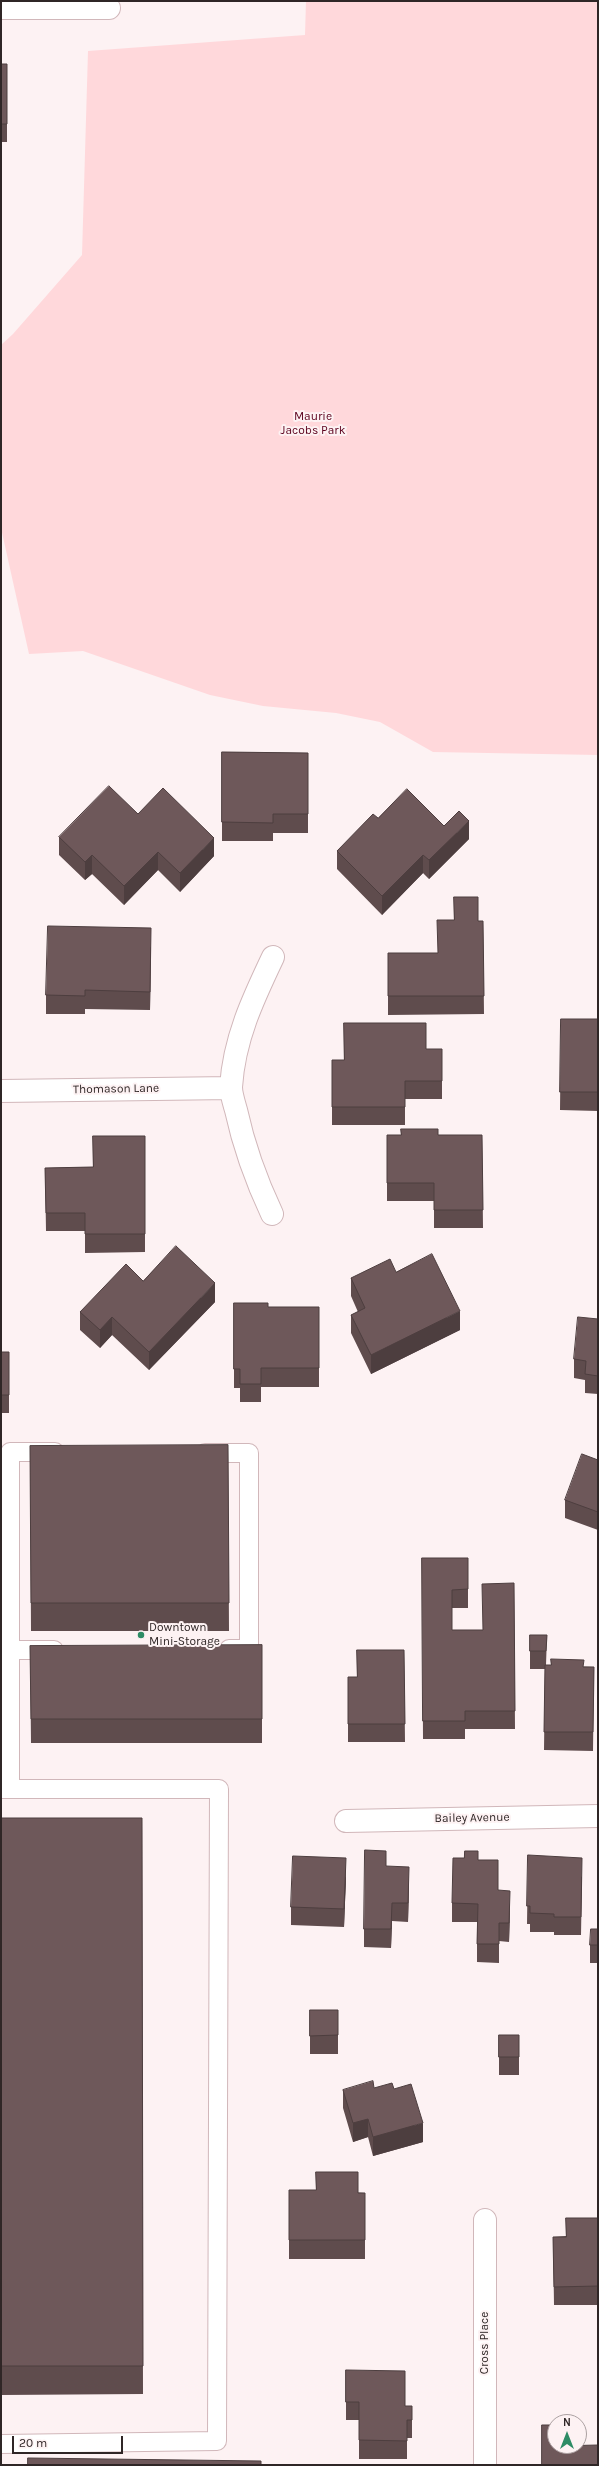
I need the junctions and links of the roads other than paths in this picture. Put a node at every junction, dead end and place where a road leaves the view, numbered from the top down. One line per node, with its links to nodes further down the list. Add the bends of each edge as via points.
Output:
1 (1, 8): 2 (street)
2 (109, 8)
3 (272, 957): 4 (street, via 250,1004 239,1038)
4 (231, 1088): 5 (street, Thomason Lane); 6 (street, via 242,1139)
5 (1, 1090)
6 (272, 1214)
7 (6, 1452): 8 (lane); 11 (lane)
8 (74, 1452)
9 (186, 1453): 10 (lane, via 249,1453 249,1649)
10 (209, 1649)
11 (5, 1650): 12 (lane); 13 (lane)
12 (73, 1650)
13 (5, 1789): 17 (lane, via 219,1789 217,2441)
14 (598, 1816): 15 (street, Bailey Avenue)
15 (346, 1821)
16 (485, 2220): 18 (street, Cross Place)
17 (1, 2444)
18 (485, 2465)

